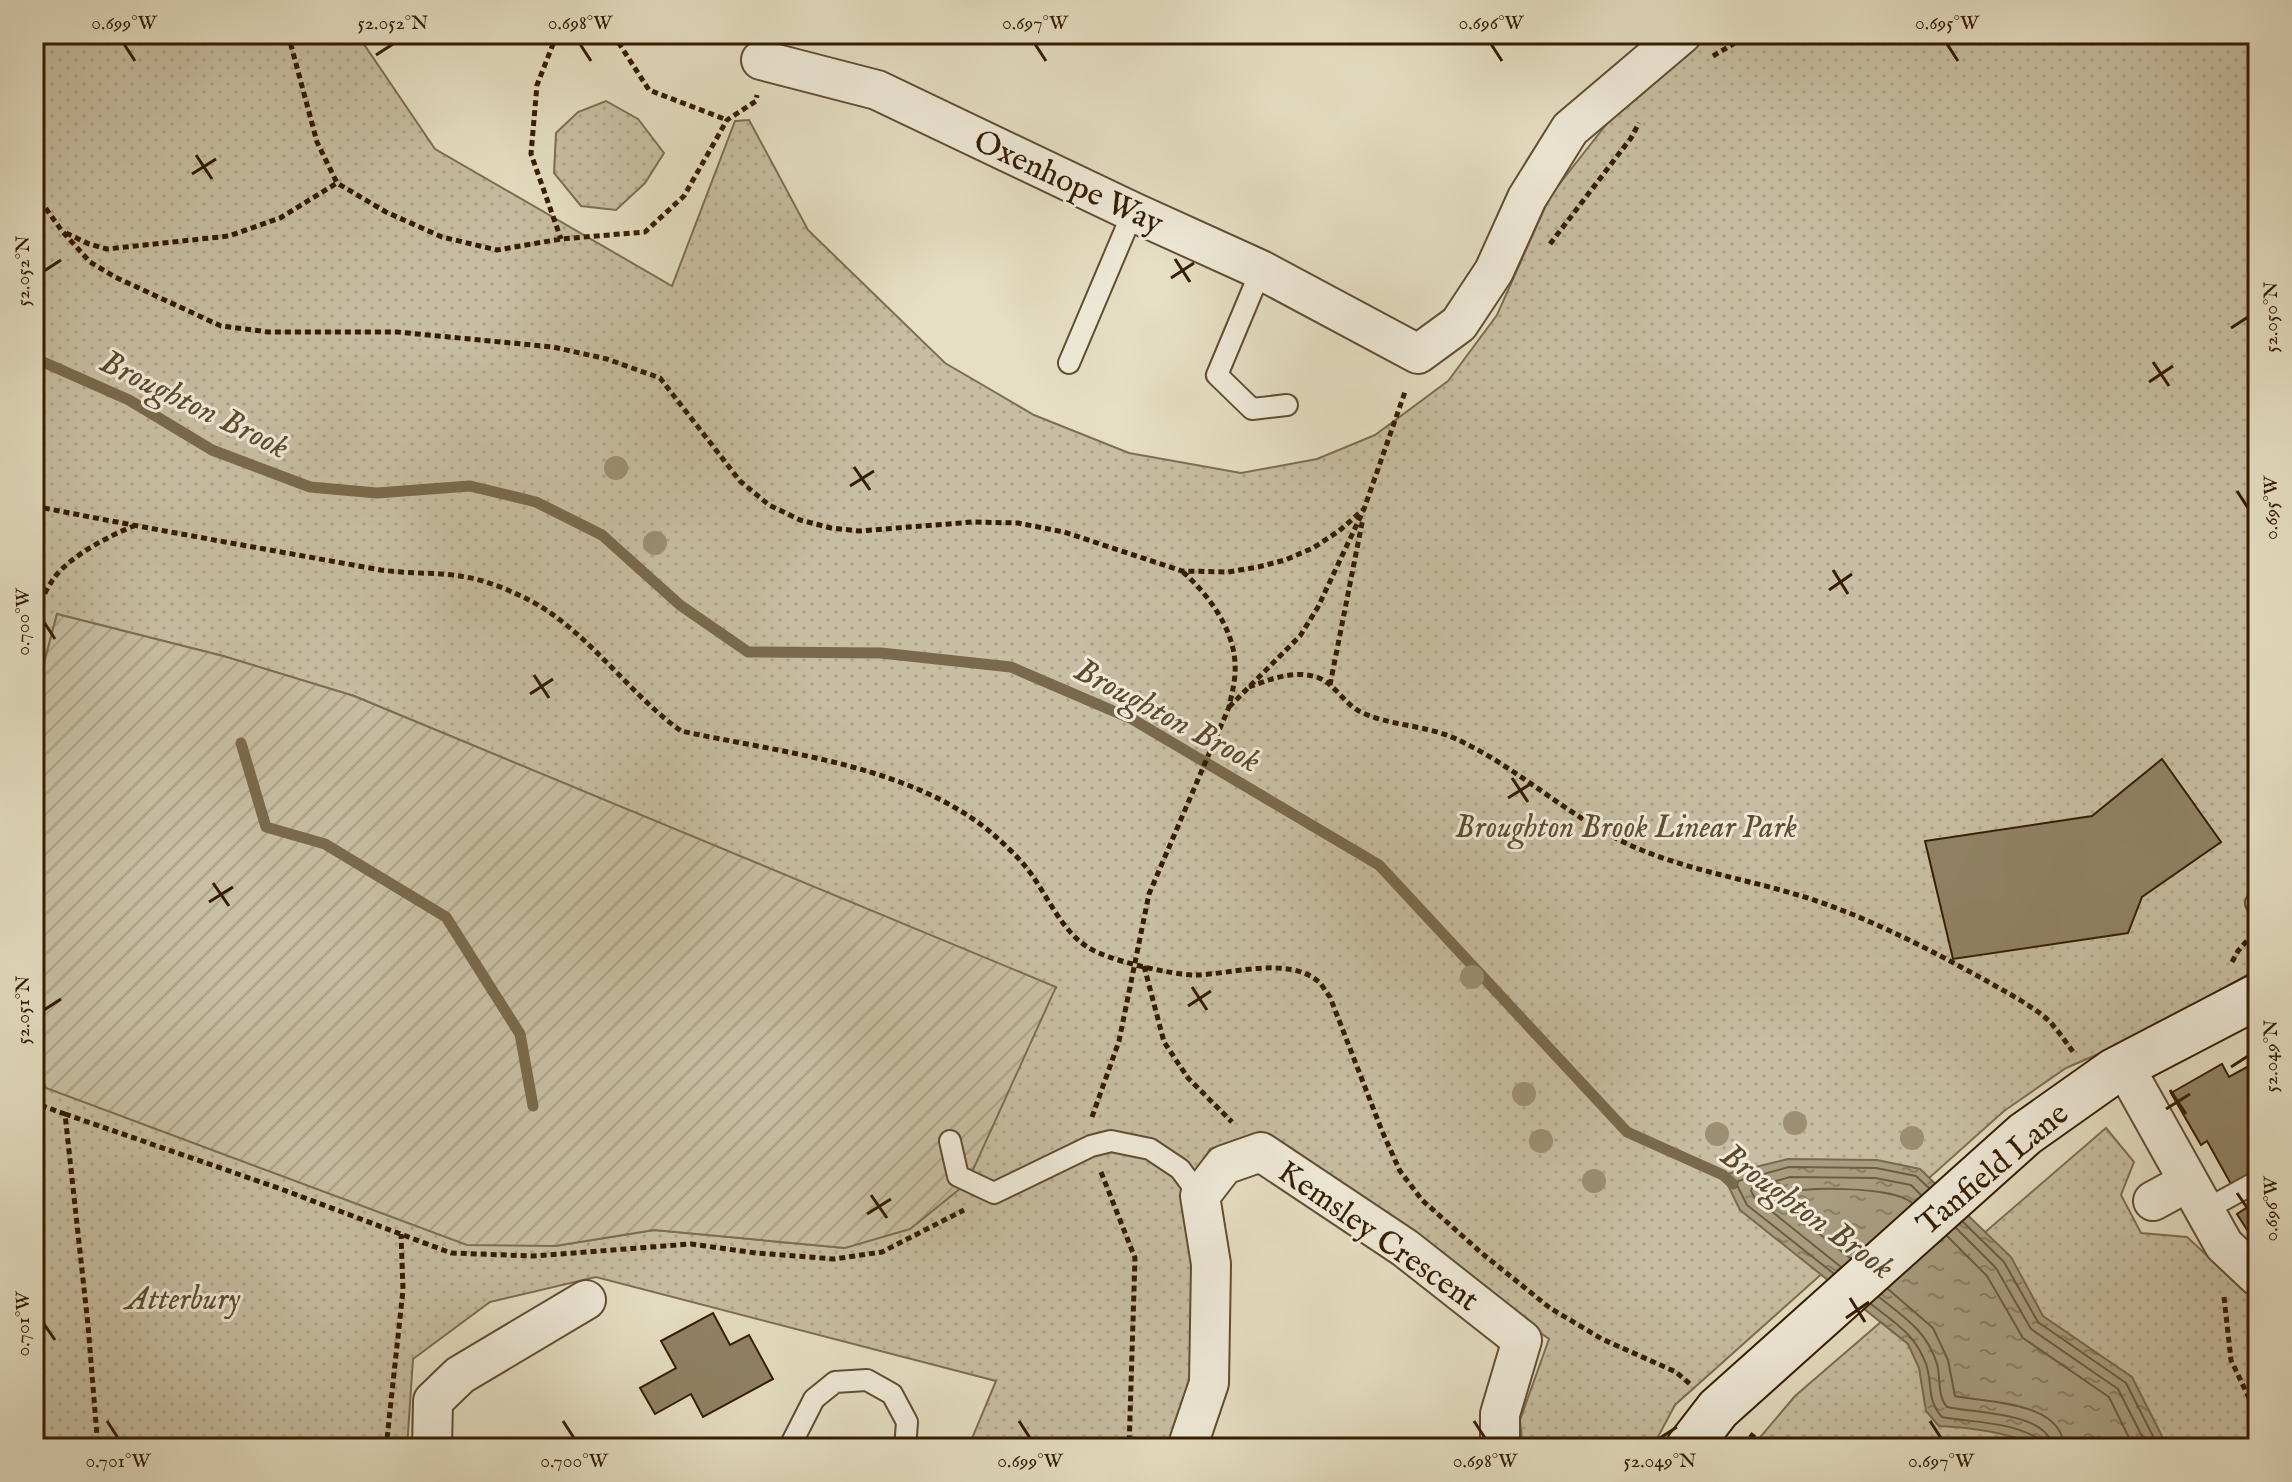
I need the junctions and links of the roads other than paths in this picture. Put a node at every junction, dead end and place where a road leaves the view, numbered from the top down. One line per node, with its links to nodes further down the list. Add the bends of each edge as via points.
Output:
1 (1693, 48): 4 (street, Oxenhope Way, via 1570,129 1527,198 1494,271 1459,324 1418,354)
2 (761, 60): 3 (street, Oxenhope Way, via 877,90)
3 (1133, 212): 4 (street, Oxenhope Way); 5 (lane)
4 (1261, 270): 6 (lane, via 1217,375 1252,409)
5 (1069, 363)
6 (1287, 405)
7 (2258, 996): 8 (street, Tanfield Lane)
8 (2110, 1074): 12 (street); 21 (street, Tanfield Lane, via 2025,1134 1718,1409)
9 (950, 1141): 11 (lane, via 958,1176 994,1193 1111,1141 1150,1149 1180,1169)
10 (2258, 1181): 12 (lane)
11 (1200, 1196): 19 (street, via 1211,1264 1209,1383); 20 (street, Kemsley Crescent, via 1224,1165 1261,1152 1405,1248 1522,1340 1500,1414)
12 (2197, 1196): 13 (street); 14 (street, via 2224,1245)
13 (2153, 1201)
14 (2258, 1277)
15 (586, 1300): 16 (street, via 460,1375 433,1401)
16 (432, 1448)
17 (789, 1448): 18 (lane, via 814,1399 835,1382 867,1380 892,1394 907,1422)
18 (905, 1448)
19 (1187, 1448)
20 (1500, 1448)
21 (1688, 1448)

